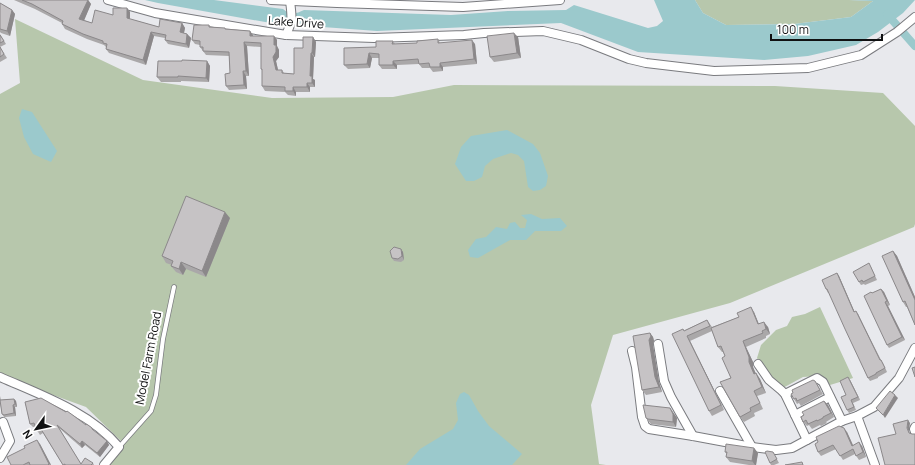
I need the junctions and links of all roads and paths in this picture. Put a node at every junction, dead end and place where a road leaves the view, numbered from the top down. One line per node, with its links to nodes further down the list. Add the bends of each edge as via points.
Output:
1 (108, 0): 10 (street, Lake Drive, via 155,13)
2 (271, 0): 3 (street)
3 (276, 0): 5 (street)
4 (560, 0): 6 (street)
5 (290, 1): 7 (street); 10 (street, via 291,25)
6 (523, 1): 8 (street)
7 (337, 2): 8 (street)
8 (463, 4)
9 (915, 17): 10 (street, Lake Drive, via 898,32 861,55 808,68 714,71 641,62 581,40 543,31 374,38)
10 (286, 35)
11 (174, 287): 28 (lane, Model Farm Road, via 151,411)
12 (658, 344): 26 (street, via 664,381)
13 (915, 348): 21 (street, via 899,378 874,407)
14 (632, 352): 26 (street, via 645,426 649,429)
15 (758, 364): 18 (street, via 769,380)
16 (0, 377): 28 (street, via 67,407 94,423)
17 (720, 391): 29 (street)
18 (784, 394): 19 (street, via 817,378 823,382); 20 (street)
19 (830, 397): 20 (street); 22 (street)
20 (795, 415): 27 (street)
21 (857, 416): 22 (street); 32 (street)
22 (842, 421): 27 (street)
23 (3, 422): 30 (street, via 10,441)
24 (915, 427): 25 (street)
25 (915, 432)
26 (693, 436): 29 (street)
27 (807, 440): 29 (street, via 792,448 776,450)
28 (119, 447): 31 (street, Model Farm Road)
29 (752, 447)
30 (0, 458)
31 (104, 465)
32 (875, 465)

